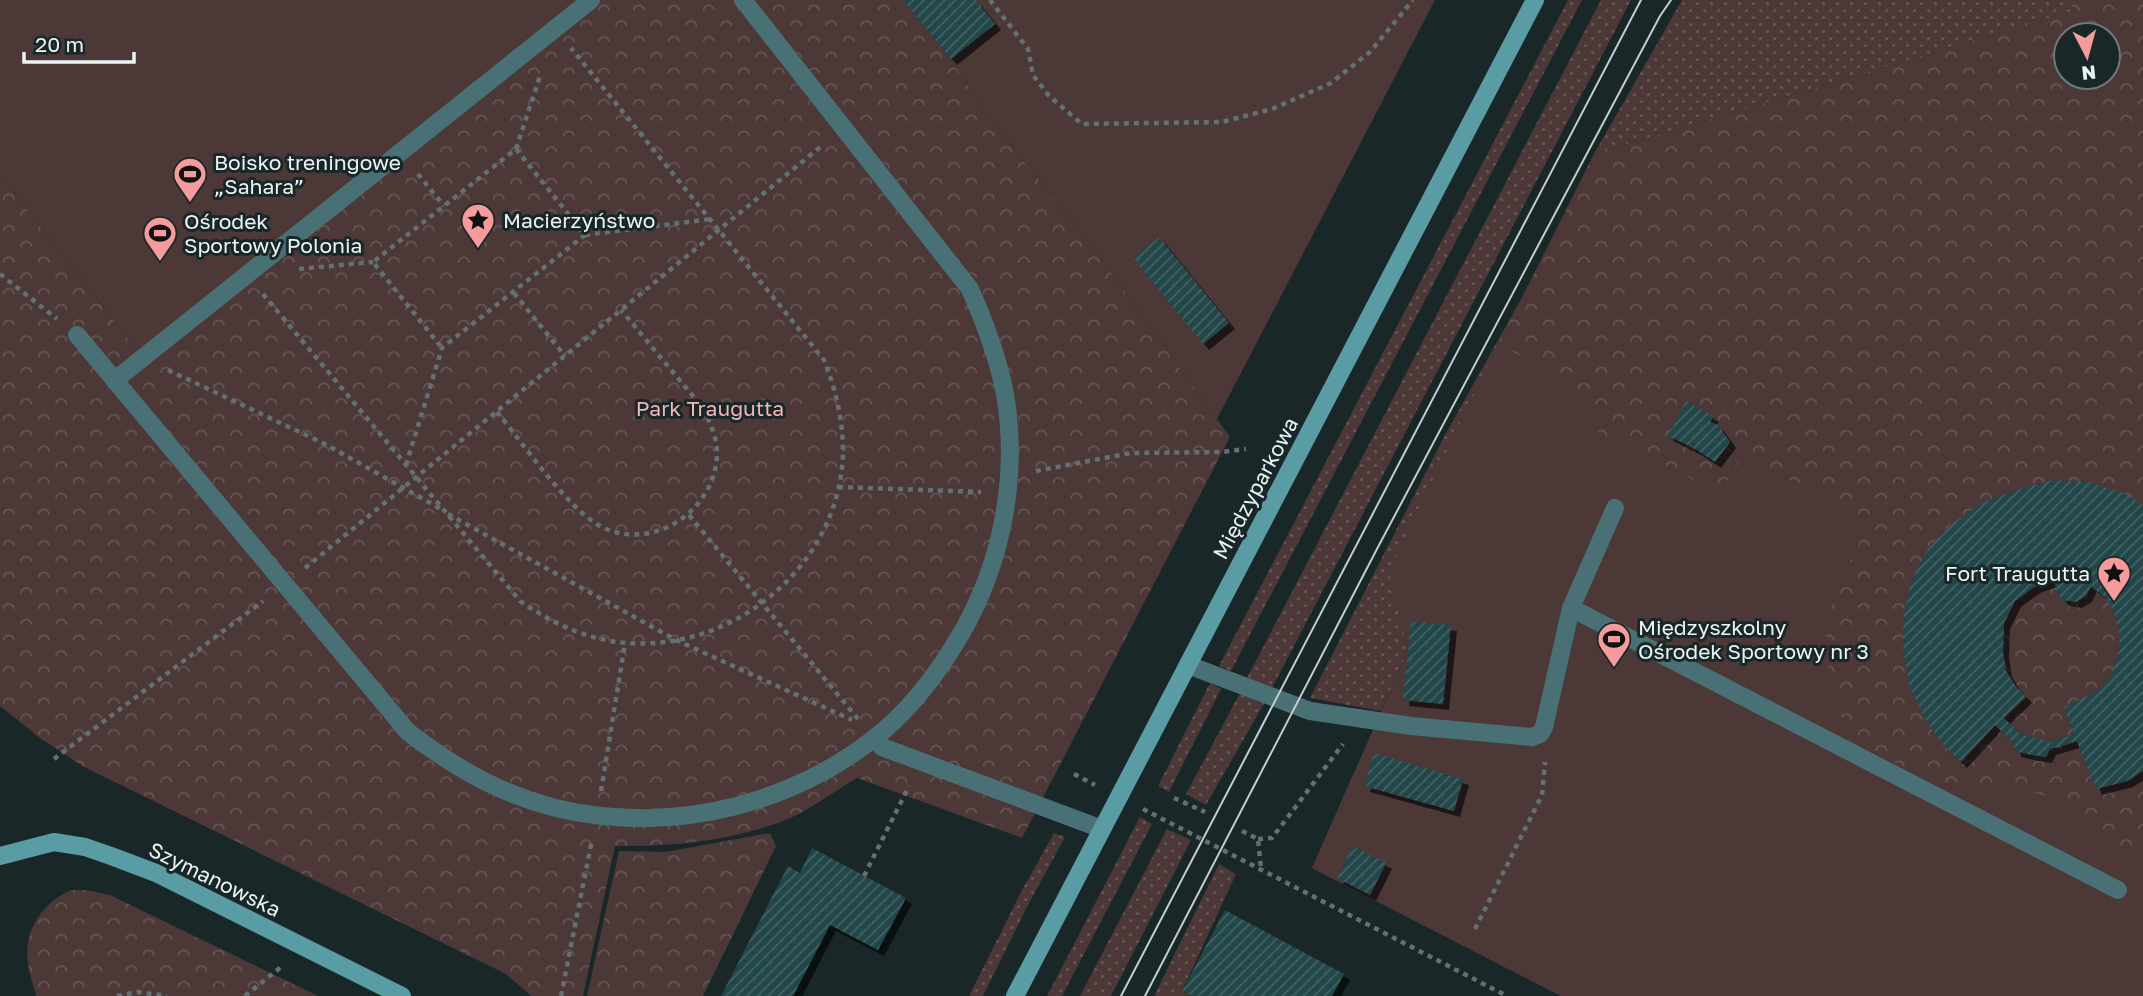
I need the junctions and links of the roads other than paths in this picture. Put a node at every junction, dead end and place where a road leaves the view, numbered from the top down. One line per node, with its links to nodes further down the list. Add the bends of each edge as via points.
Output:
1 (591, 0): 5 (street)
2 (743, 0): 9 (street, via 970,289 985,323 1005,395 1008,484 988,577 950,653 925,687)
3 (1535, 0): 8 (street, Międzyparkowa)
4 (78, 335): 5 (street)
5 (115, 380): 9 (street, via 408,732 440,756 509,793 547,805 625,818 709,813 790,788)
6 (1615, 508): 7 (street)
7 (1571, 608): 8 (street, via 1544,727 1532,737 1310,711); 12 (street)
8 (1188, 665): 10 (street, Międzyparkowa)
9 (875, 738): 10 (street, via 882,747)
10 (1102, 828): 14 (street, Międzyparkowa)
11 (0, 856): 13 (street, Szymanowska, via 54,842 111,856 156,873)
12 (2118, 890)
13 (402, 996)
14 (1015, 996)

